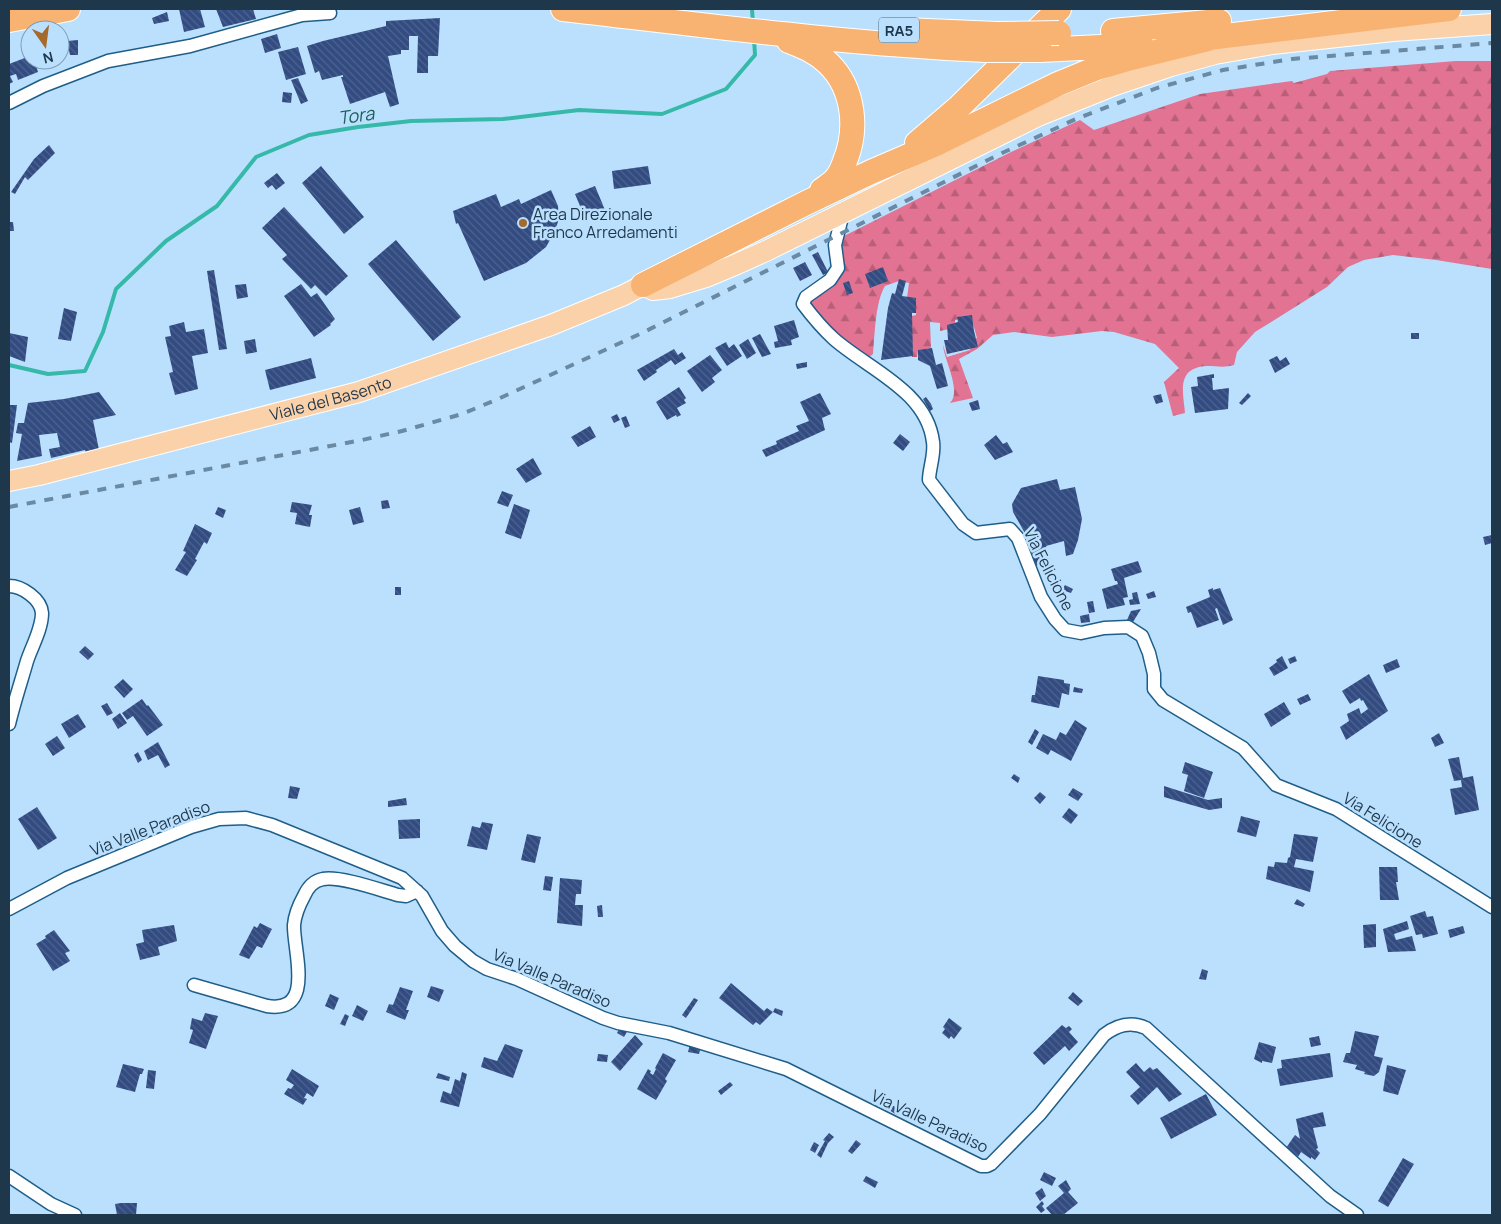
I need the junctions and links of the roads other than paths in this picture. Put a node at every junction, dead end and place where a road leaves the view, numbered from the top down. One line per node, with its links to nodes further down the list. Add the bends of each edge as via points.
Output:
1 (68, 9): 9 (highway)
2 (563, 9): 13 (highway, RA5)
3 (701, 9): 11 (highway, RA5)
4 (1059, 9): 17 (highway, via 934,130)
5 (1216, 9): 12 (highway)
6 (1315, 9): 12 (highway, RA5)
7 (1448, 9): 14 (highway, RA5)
8 (323, 12): 16 (street, via 190,46 108,61)
9 (9, 20)
10 (1492, 24): 19 (main road, via 1272,44 1171,66 1038,116)
11 (800, 28): 13 (highway, RA5); 15 (highway, RA5, via 909,30)
12 (1133, 30): 15 (highway, RA5, bridge, via 1059,33)
13 (764, 32): 18 (highway, via 812,50 841,79 849,97 853,134 849,152 836,180)
14 (1208, 39): 15 (highway, RA5, bridge, via 1040,50); 17 (highway, via 1098,68)
15 (992, 42)
16 (9, 103)
17 (871, 172): 18 (highway)
18 (808, 202): 20 (highway)
19 (841, 221): 20 (main road, via 706,277 659,290); 25 (street, Via Felicione, via 835,245 838,268 830,280 806,297 804,304 834,339 904,390 922,413 934,444 929,480 963,524 976,533 1010,529 1018,538 1041,597 1065,630 1081,633 1128,627 1142,636 1154,674 1154,689 1163,700 1242,748 1276,785 1336,809)
20 (642, 285): 21 (main road, Viale del Basento, via 551,325 355,393 39,476)
21 (9, 481)
22 (9, 586): 23 (street, via 26,590 42,612)
23 (9, 724)
24 (417, 891): 26 (street, Via Valle Paradiso, via 402,878 272,825 246,818 219,819 191,827 67,878); 27 (street, via 398,896 328,878 311,885 295,916 299,974 296,993 286,1004 266,1006); 30 (street, Via Valle Paradiso, via 455,946 487,969 603,1018 669,1033 786,1069 981,1166 997,1159 1040,1114 1104,1035 1116,1027 1139,1025 1330,1196)
25 (1492, 907)
26 (9, 909)
27 (194, 985)
28 (9, 1176): 29 (street, via 51,1204)
29 (75, 1215)
30 (1357, 1215)

